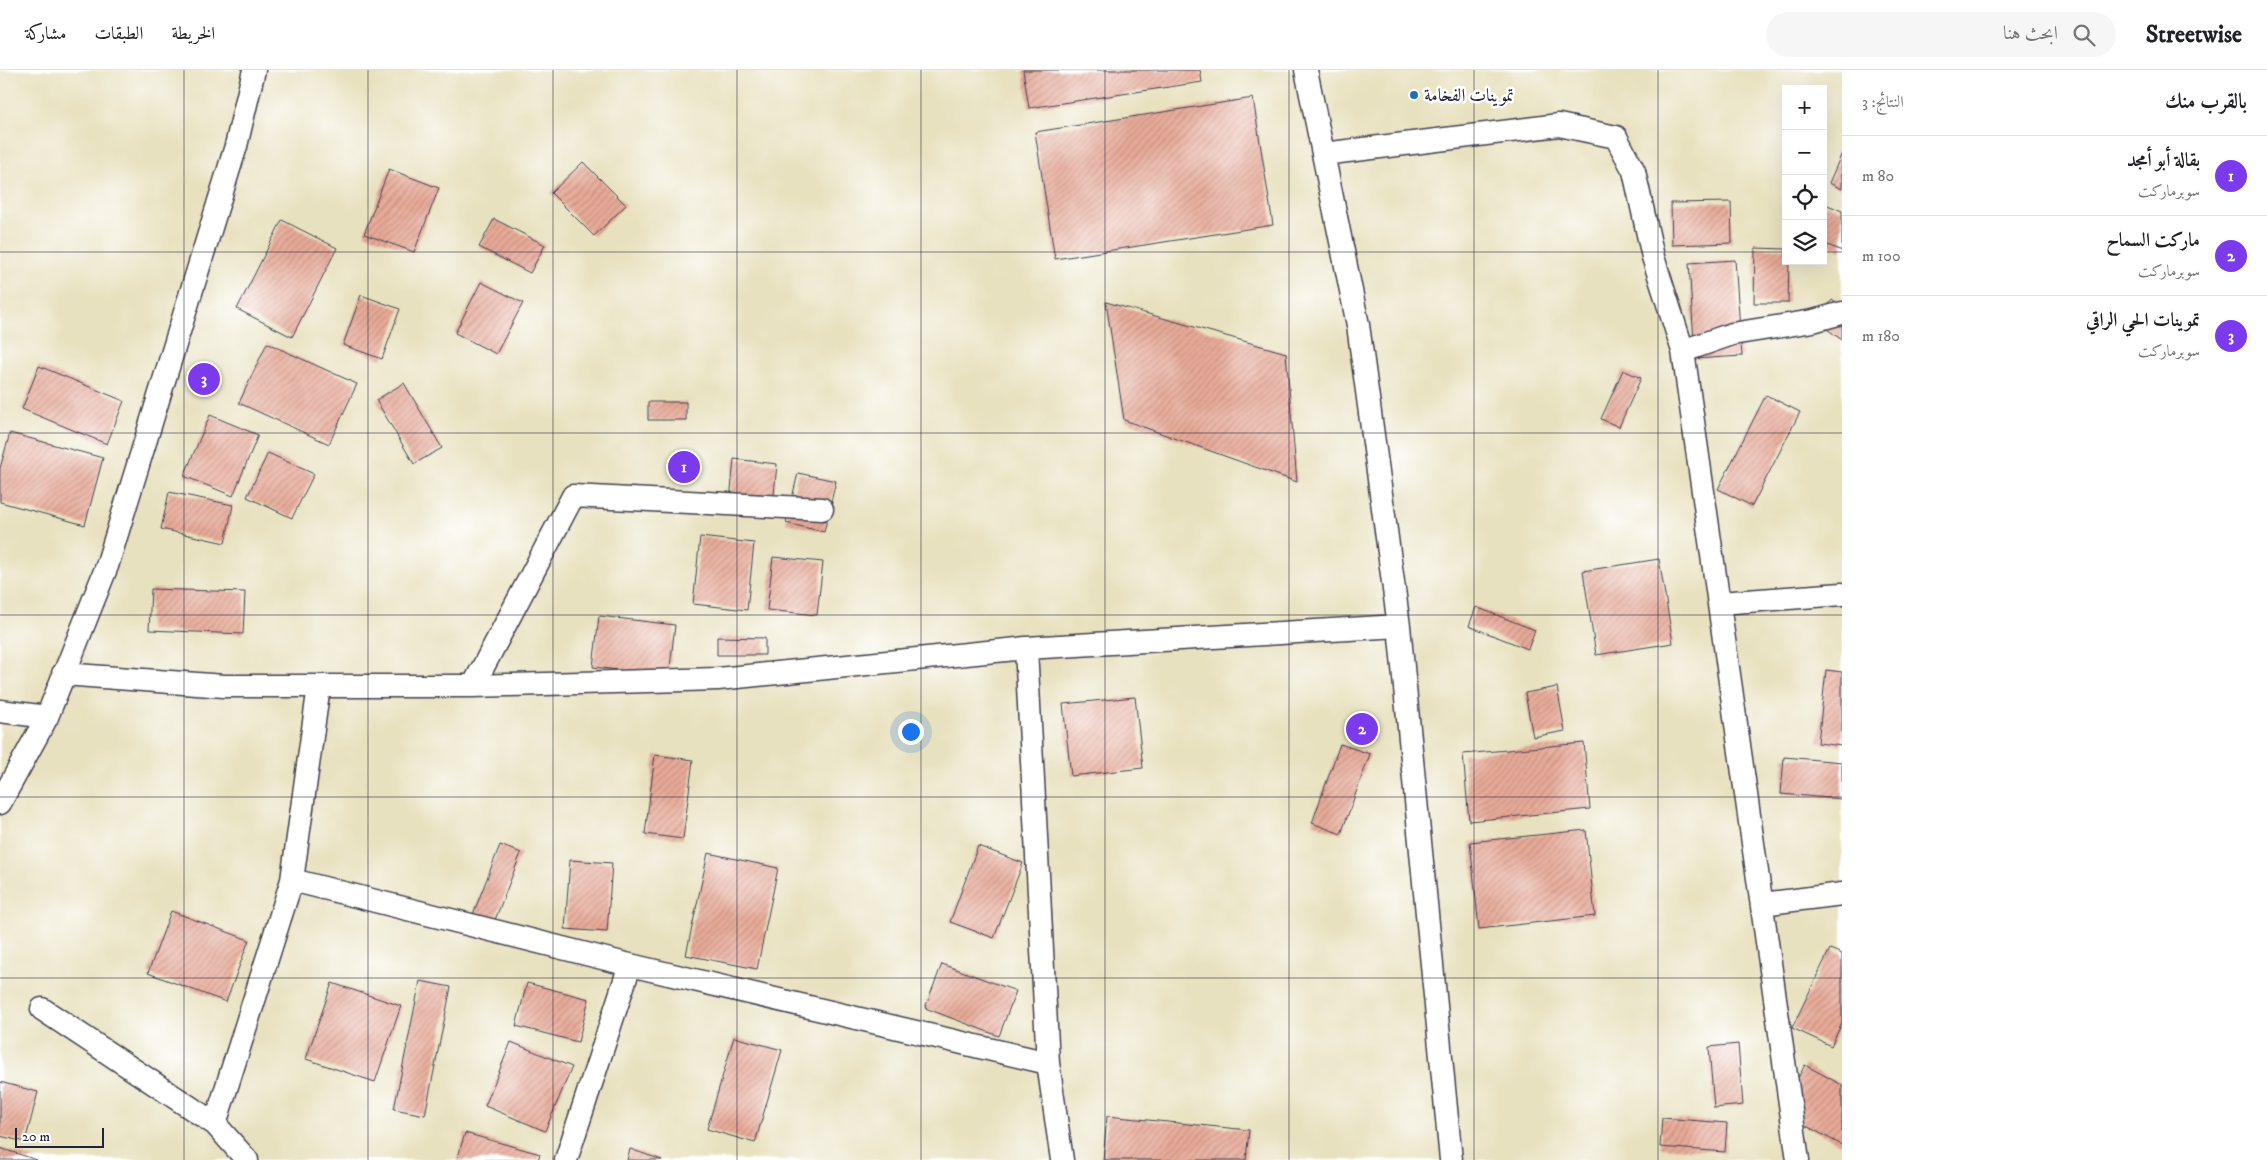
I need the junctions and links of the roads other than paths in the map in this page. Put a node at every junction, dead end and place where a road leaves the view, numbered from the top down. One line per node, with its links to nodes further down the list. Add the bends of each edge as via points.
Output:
1 (254, 70): 11 (street, via 236,146 107,566)
2 (1306, 70): 3 (street)
3 (1323, 154): 5 (street, via 1559,125 1616,137 1634,172 1653,257); 9 (street, via 1358,326)
4 (1842, 313): 5 (street, via 1814,321 1732,334)
5 (1683, 351): 8 (street)
6 (822, 509): 13 (street, via 573,496)
7 (1842, 594): 8 (street)
8 (1719, 603): 19 (street)
9 (1399, 626): 10 (street); 27 (street)
10 (1026, 648): 13 (street, via 718,679); 22 (street)
11 (63, 674): 12 (street, via 224,686); 15 (street)
12 (319, 686): 13 (street); 17 (street)
13 (473, 686)
14 (0, 711): 15 (street)
15 (48, 717): 16 (street)
16 (0, 804)
17 (292, 880): 20 (street); 23 (street)
18 (1842, 894): 19 (street)
19 (1762, 904): 28 (street)
20 (630, 965): 22 (street); 25 (street)
21 (42, 1009): 23 (street)
22 (1048, 1063): 26 (street)
23 (215, 1124): 24 (street)
24 (247, 1160)
25 (566, 1160)
26 (1062, 1160)
27 (1451, 1160)
28 (1798, 1160)

